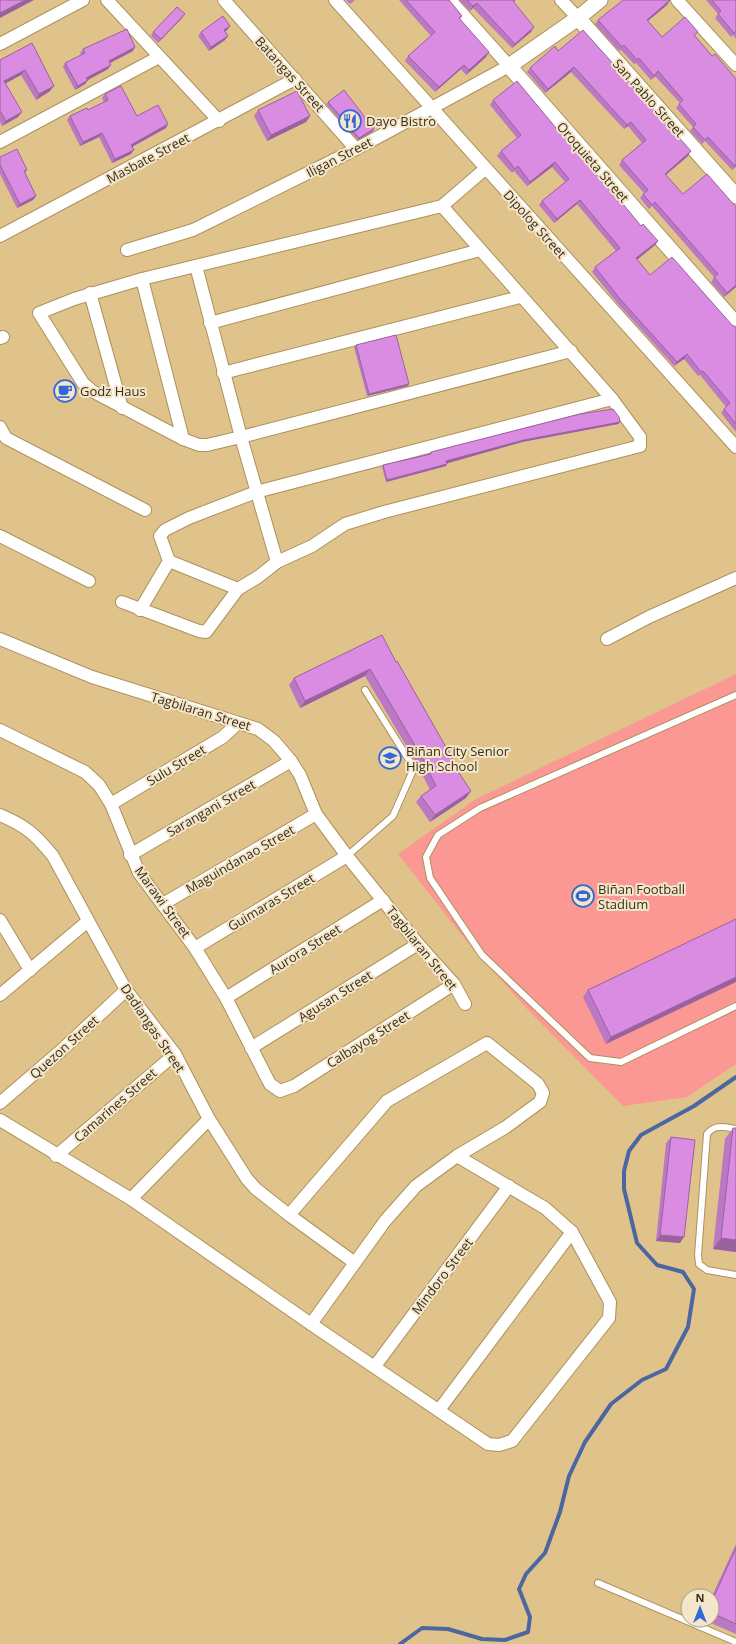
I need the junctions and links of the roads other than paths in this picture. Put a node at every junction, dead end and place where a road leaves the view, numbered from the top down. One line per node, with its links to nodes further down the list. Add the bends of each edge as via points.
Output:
1 (83, 0): 10 (street)
2 (107, 0): 11 (street)
3 (224, 0): 14 (street, Batangas Street)
4 (335, 0): 15 (street, Dipolog Street)
5 (450, 0): 13 (street, Oroquieta Street)
6 (562, 0): 9 (street, San Pablo Street)
7 (600, 0): 9 (street, Iligan Street)
8 (676, 0): 12 (street)
9 (578, 18): 13 (street, Iligan Street); 20 (street, San Pablo Street)
10 (0, 44)
11 (159, 57): 16 (street); 17 (street)
12 (736, 65)
13 (509, 66): 15 (street, Iligan Street); 30 (street, Oroquieta Street)
14 (295, 79): 16 (street, Masbate Street); 18 (street, Batangas Street)
15 (432, 108): 18 (street, Iligan Street); 19 (street, Dipolog Street)
16 (219, 121): 22 (street, Masbate Street)
17 (0, 142)
18 (356, 149): 23 (street, Iligan Street, via 193,230)
19 (485, 169): 21 (street); 38 (street, Dipolog Street)
20 (736, 196)
21 (442, 206): 24 (street); 25 (street)
22 (0, 236)
23 (127, 250)
24 (480, 250): 28 (street); 29 (street)
25 (196, 266): 26 (street); 29 (street)
26 (142, 279): 27 (street); 37 (street)
27 (90, 294): 34 (street); 34 (street, via 39,313 83,383)
28 (520, 296): 31 (street); 32 (street)
29 (210, 323): 32 (street)
30 (736, 324)
31 (571, 351): 33 (street); 36 (street)
32 (223, 373): 36 (street)
33 (612, 399): 39 (street); 43 (street, via 640,437 640,446 345,524 312,546)
34 (122, 408): 37 (street)
35 (0, 427): 40 (street, via 6,438)
36 (240, 438): 37 (street, via 206,445); 39 (street)
37 (183, 439)
38 (736, 448)
39 (256, 492): 42 (street, via 165,530 160,536); 43 (street)
40 (144, 510)
41 (0, 536): 45 (street)
42 (169, 561): 46 (street); 48 (street)
43 (277, 562): 46 (street)
44 (736, 578): 50 (street)
45 (89, 581)
46 (238, 588): 48 (street, via 206,632)
47 (122, 602): 48 (street)
48 (140, 610)
49 (0, 639): 53 (street, Tagbilaran Street, via 92,677)
50 (607, 639)
51 (365, 690): 60 (lane, via 414,768 393,816)
52 (734, 697): 73 (lane, via 480,808 438,835 426,856 430,878 482,955 590,1058 621,1062)
53 (238, 724): 55 (street, Tagbilaran Street, via 258,729); 56 (street, Sulu Street, via 223,737)
54 (0, 730): 56 (street, Marawi Street, via 85,772 99,785)
55 (291, 761): 57 (street, Tagbilaran Street, via 300,775); 59 (street, Sarangani Street)
56 (111, 804): 59 (street, Marawi Street)
57 (316, 814): 60 (street, Tagbilaran Street); 62 (street, Maguindanao Street)
58 (0, 815): 64 (street, Dadiangas Street, via 21,824 39,839 53,856)
59 (130, 855): 62 (street, Marawi Street, via 139,873)
60 (346, 856): 61 (street, Tagbilaran Street); 66 (street, Guimaras Street)
61 (383, 900): 65 (street, Tagbilaran Street); 71 (street, Aurora Street)
62 (163, 904): 66 (street, Marawi Street)
63 (0, 920): 67 (street)
64 (88, 921): 67 (street); 69 (street, Dadiangas Street)
65 (418, 944): 68 (street, Tagbilaran Street); 74 (street, Agusan Street)
66 (195, 948): 71 (street, Marawi Street)
67 (30, 970): 70 (street)
68 (454, 984): 72 (street, Tagbilaran Street); 76 (street, Calbayog Street, via 294,1086)
69 (126, 990): 75 (street, Dadiangas Street); 77 (street, Quezon Street)
70 (0, 995)
71 (226, 998): 74 (street, Marawi Street)
72 (465, 1004)
73 (736, 1006)
74 (252, 1048): 76 (street, Marawi Street, via 270,1084)
75 (175, 1054): 78 (street, Dadiangas Street); 81 (street, Camarines Street)
76 (280, 1091)
77 (0, 1103)
78 (209, 1119): 84 (street); 85 (street, Dadiangas Street, via 247,1179)
79 (0, 1120): 81 (street)
80 (736, 1129): 88 (lane, via 718,1126 706,1134 698,1255 699,1264 707,1270)
81 (56, 1156): 84 (street)
82 (457, 1156): 83 (street); 85 (street, via 506,1127 540,1102 543,1093 538,1084 487,1043 387,1101); 87 (street, via 416,1186 385,1221)
83 (509, 1186): 86 (street, via 545,1208); 90 (street, Mindoro Street)
84 (131, 1199): 89 (street)
85 (289, 1215): 87 (street, Dadiangas Street)
86 (572, 1232): 91 (street); 91 (street, via 610,1302 609,1318 512,1441 499,1445 488,1444)
87 (355, 1263): 89 (street)
88 (736, 1275)
89 (310, 1324): 90 (street)
90 (375, 1366): 91 (street)
91 (439, 1410)
92 (598, 1583): 93 (lane)
93 (736, 1642)

